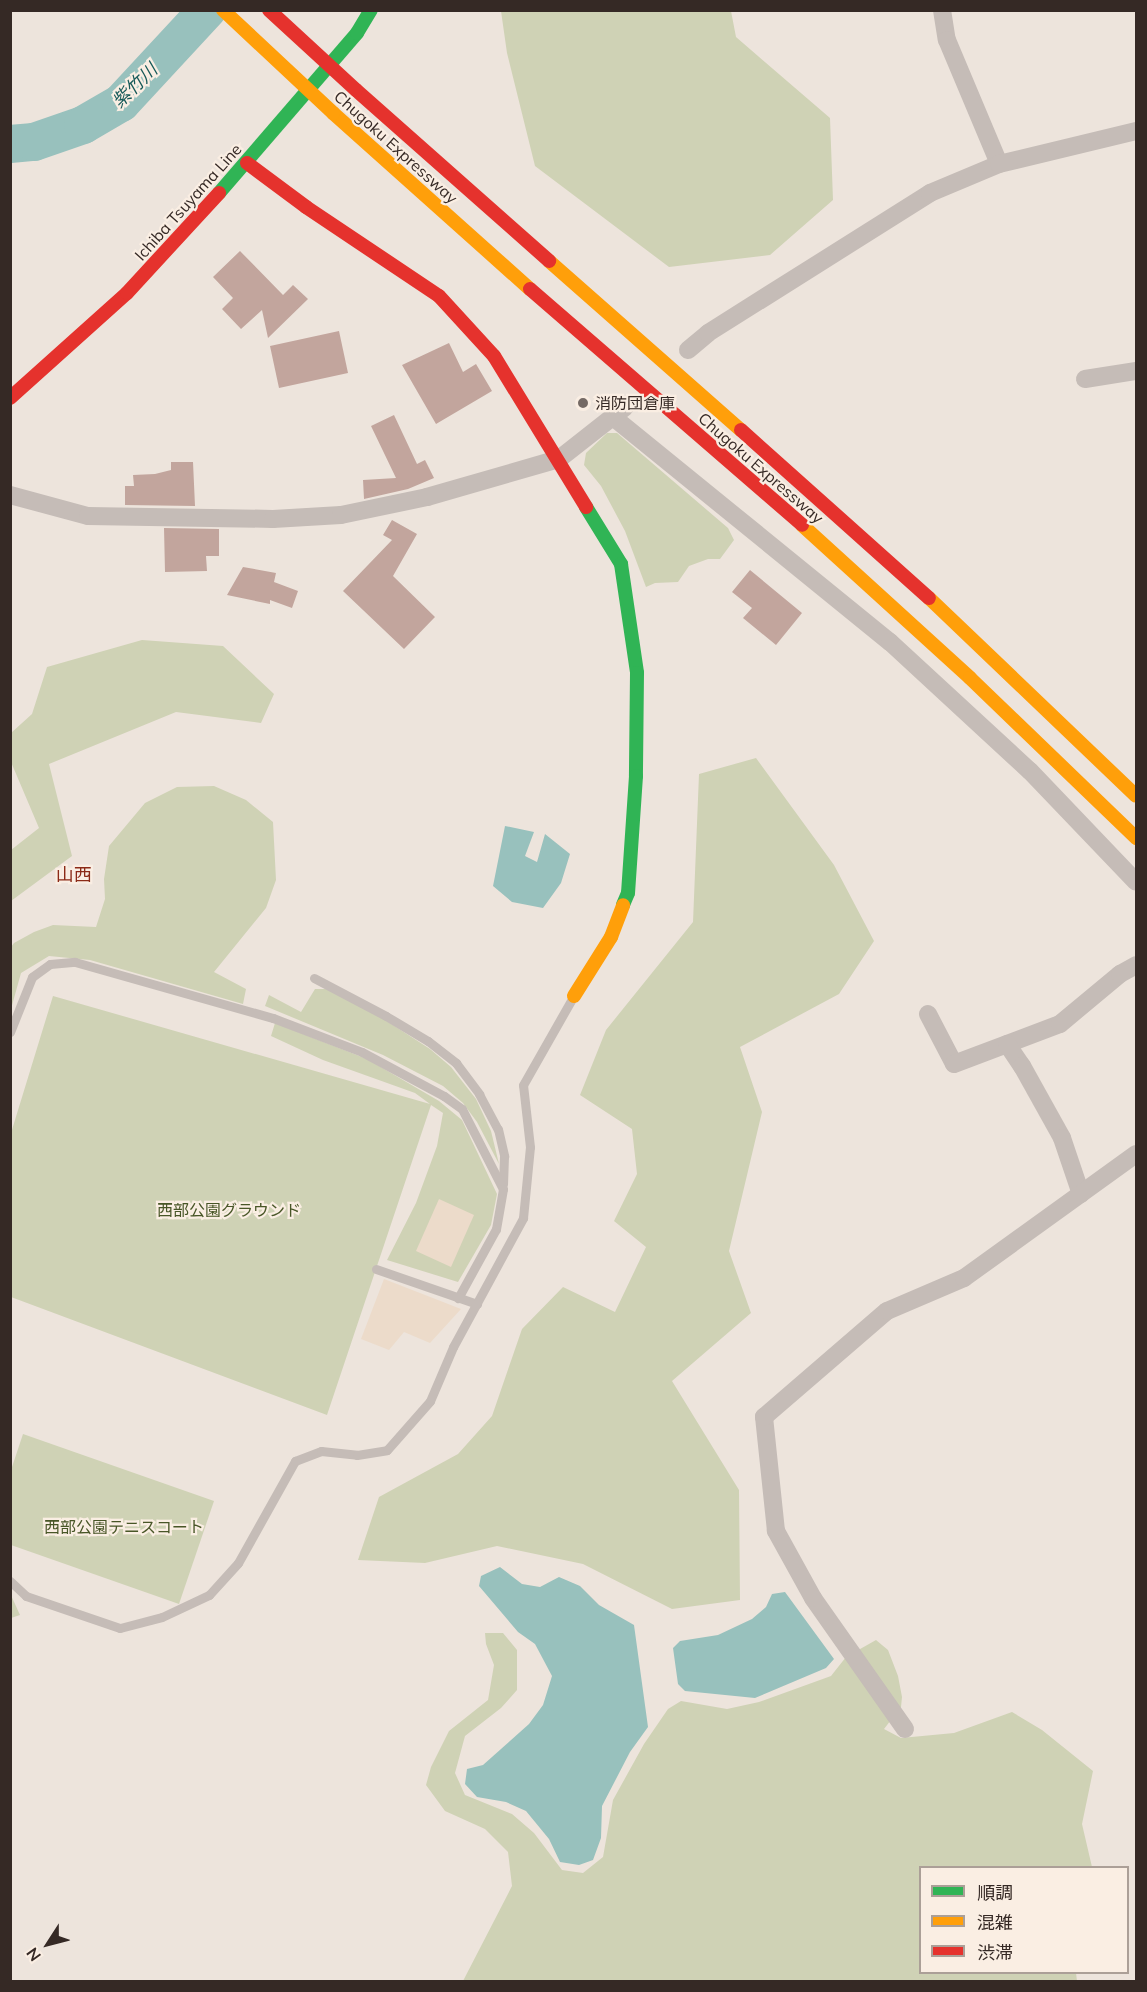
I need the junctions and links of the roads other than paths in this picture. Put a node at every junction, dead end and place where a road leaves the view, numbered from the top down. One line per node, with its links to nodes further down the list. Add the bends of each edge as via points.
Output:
1 (222, 10): 15 (main road, Chugoku Expressway, bridge, via 481,246 816,537)
2 (269, 10): 14 (main road, Chugoku Expressway, bridge, via 845,522 989,653)
3 (371, 10): 6 (main road, Ichiba Tsuyama Line, via 357,33)
4 (942, 10): 7 (street, via 947,40)
5 (1137, 131): 7 (street)
6 (247, 163): 11 (main road, Ichiba Tsuyama Line, via 127,293); 12 (main road, via 439,296 494,356)
7 (999, 164): 8 (street, via 930,193 708,333)
8 (688, 351)
9 (1137, 371): 10 (street)
10 (1085, 379)
11 (10, 398)
12 (559, 459): 13 (street, via 427,497 341,515 273,519 88,516); 16 (street, via 619,412 890,642 1030,771); 19 (main road, via 621,564 638,673 628,893 611,937)
13 (10, 495)
14 (1137, 796)
15 (1137, 838)
16 (1137, 882)
17 (1137, 965): 22 (street, via 1120,974 1060,1024)
18 (314, 978): 24 (lane, via 428,1041 456,1063 498,1129 504,1156)
19 (574, 996): 28 (lane, via 523,1085 530,1147 523,1218)
20 (928, 1014): 22 (street, via 954,1064)
21 (10, 1032): 24 (lane, via 32,977 50,964 75,962 273,1018 362,1052 462,1109)
22 (1007, 1044): 25 (street, via 1062,1138)
23 (1137, 1154): 25 (street)
24 (503, 1189): 27 (lane, via 496,1229)
25 (1081, 1194): 30 (street, via 964,1278 887,1311 764,1416 776,1532 813,1598)
26 (376, 1269): 27 (lane)
27 (458, 1298): 28 (lane)
28 (477, 1304): 29 (lane, via 430,1401 387,1450 357,1455 321,1451 295,1461 238,1563 209,1595 162,1617 120,1628 26,1596)
29 (10, 1581)
30 (905, 1729)

